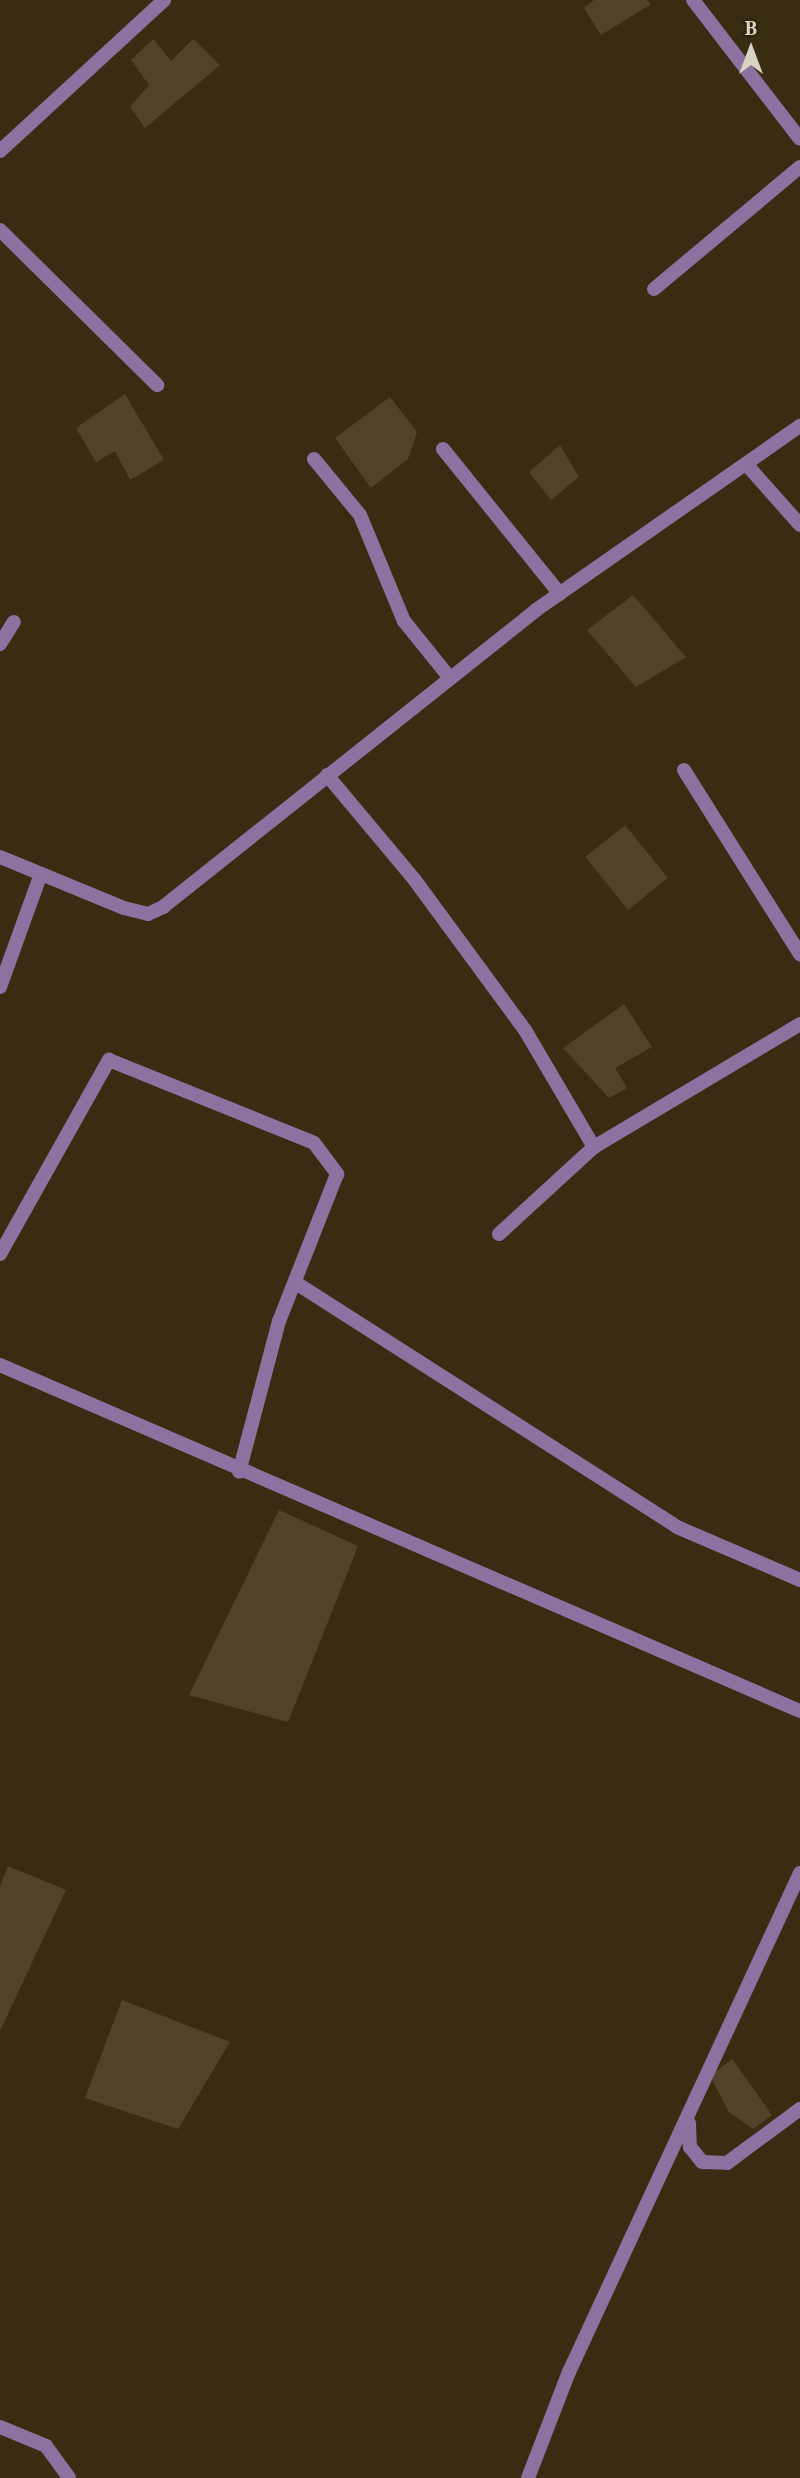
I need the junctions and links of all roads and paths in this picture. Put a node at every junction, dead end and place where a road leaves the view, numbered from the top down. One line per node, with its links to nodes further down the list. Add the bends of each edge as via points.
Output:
1 (164, 0): 4 (street)
2 (693, 0): 3 (street)
3 (800, 139)
4 (0, 150)
5 (800, 167): 7 (street)
6 (0, 230): 8 (street)
7 (654, 289)
8 (157, 385)
9 (800, 426): 12 (street)
10 (443, 449): 14 (street)
11 (314, 460): 17 (street, via 360,515 404,621)
12 (747, 465): 13 (street); 14 (street)
13 (800, 525)
14 (560, 594): 17 (street)
15 (14, 622): 16 (street)
16 (0, 644)
17 (450, 678): 19 (street)
18 (684, 770): 22 (street)
19 (327, 775): 21 (street, via 148,914); 25 (street, via 414,879 525,1030)
20 (0, 857): 21 (street)
21 (41, 874): 23 (street)
22 (800, 954)
23 (0, 987)
24 (800, 1024): 25 (street)
25 (594, 1147): 26 (street)
26 (499, 1234)
27 (1, 1249): 28 (street, via 109,1060 314,1143 337,1174)
28 (296, 1283): 30 (street, via 279,1321); 31 (street, via 677,1527)
29 (0, 1365): 30 (street)
30 (239, 1472): 32 (street)
31 (800, 1580)
32 (800, 1711)
33 (800, 1873): 35 (street)
34 (800, 2109): 35 (street, via 727,2164 702,2162 690,2147)
35 (689, 2118): 38 (street, via 569,2372)
36 (0, 2427): 37 (street, via 46,2446)
37 (69, 2478)
38 (528, 2478)

